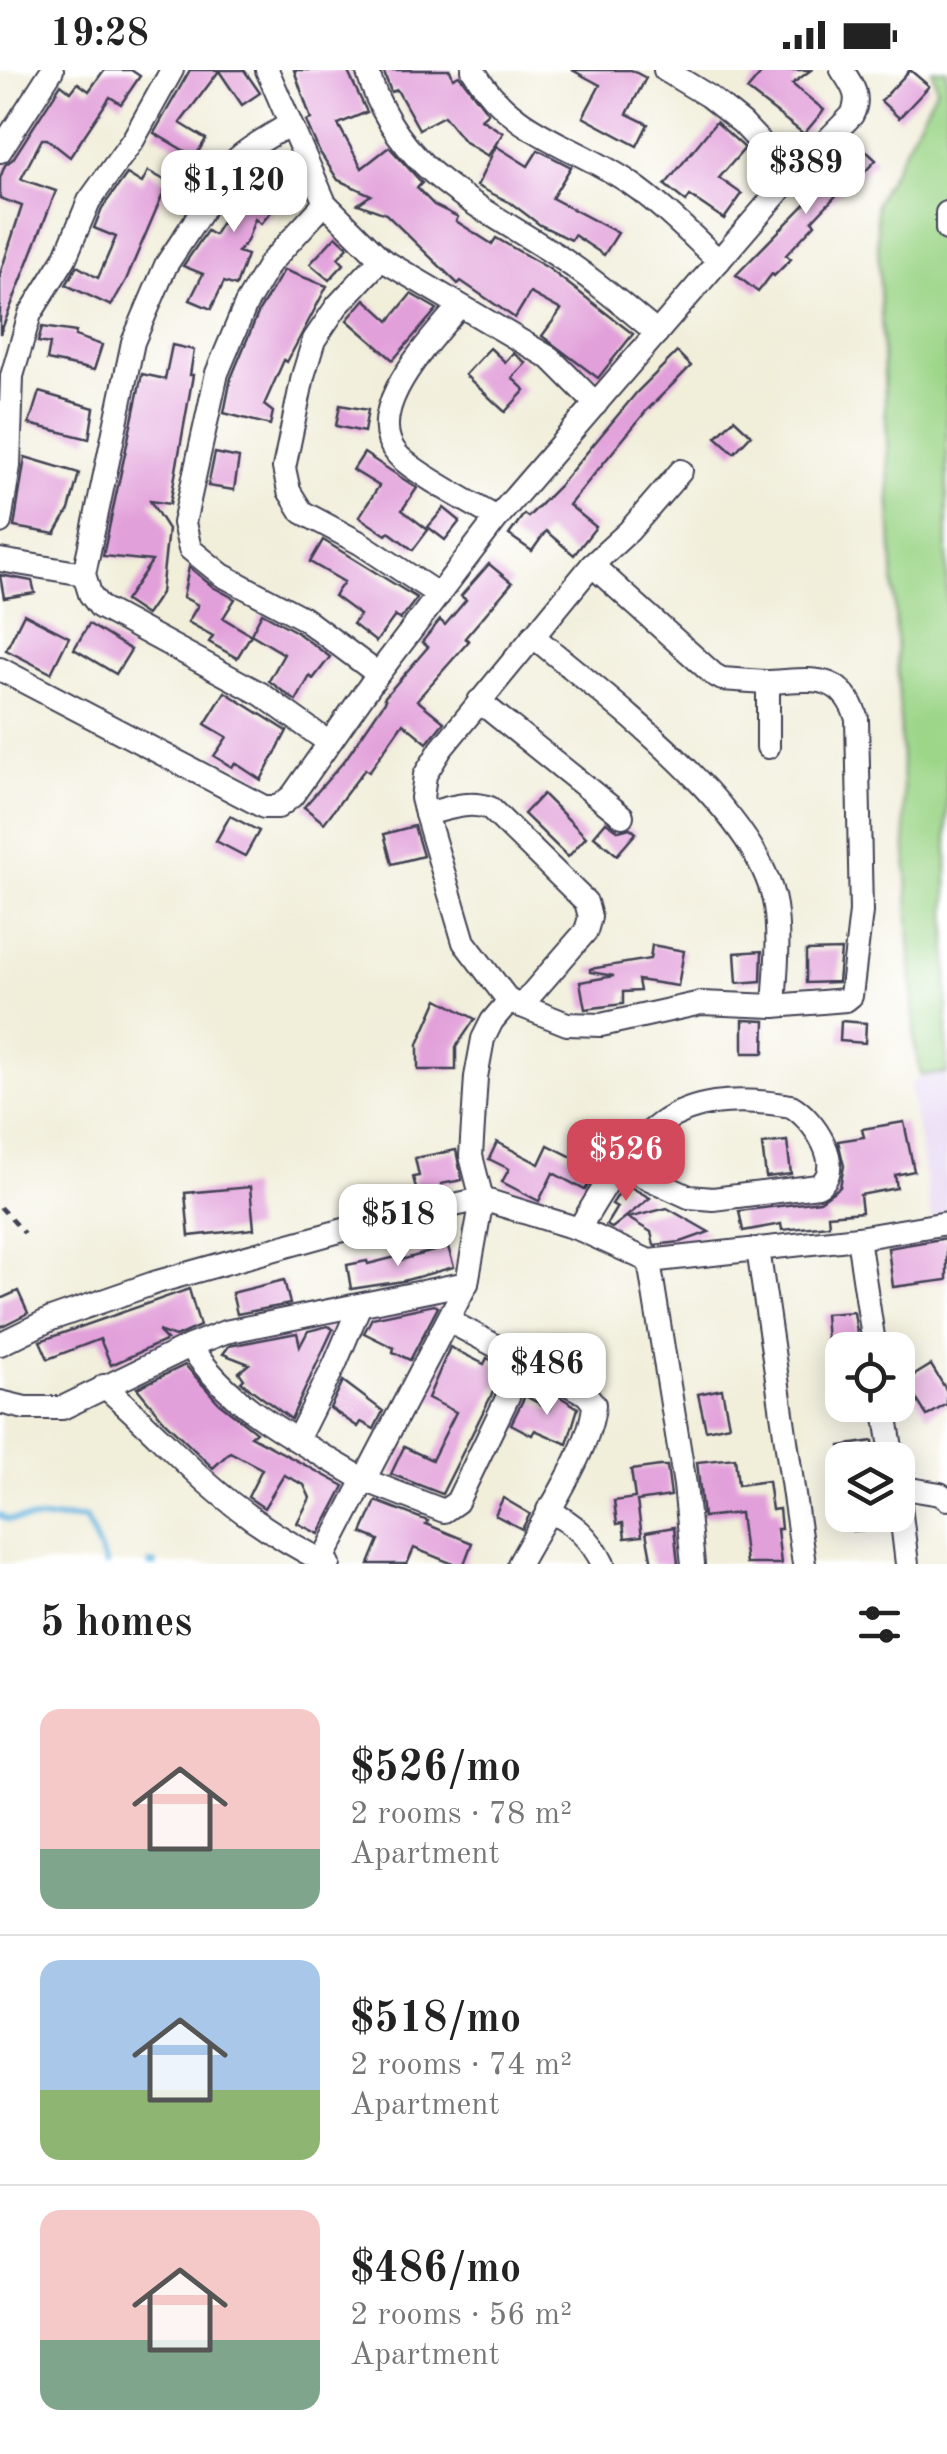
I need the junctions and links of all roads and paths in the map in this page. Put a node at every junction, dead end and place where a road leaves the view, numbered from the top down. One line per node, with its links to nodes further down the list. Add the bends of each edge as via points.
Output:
1 (52, 70): 9 (street)
2 (172, 70): 21 (street, via 89,202 30,314 12,376)
3 (267, 70): 8 (street)
4 (367, 70): 17 (street, via 393,128 421,164 462,199 595,280)
5 (473, 70): 15 (street, via 507,114 628,182)
6 (665, 70): 10 (street, via 742,123)
7 (842, 70): 10 (street, via 858,104)
8 (290, 124): 11 (street); 24 (street, via 252,146 220,178 166,264 134,342)
9 (0, 151)
10 (792, 176): 15 (street)
11 (325, 203): 14 (street); 28 (street, via 270,263 246,304 217,373 184,523 190,549 222,575 303,618)
12 (947, 214): 13 (street)
13 (947, 229)
14 (381, 259): 16 (street); 25 (street, via 314,340 284,468 302,512)
15 (719, 261): 17 (street)
16 (459, 306): 18 (street, via 550,358); 20 (street, via 397,387 386,429 396,454)
17 (657, 333): 18 (street)
18 (596, 404): 20 (street)
19 (681, 471): 23 (street)
20 (496, 518): 25 (street)
21 (0, 522)
22 (0, 560): 24 (street)
23 (592, 565): 26 (street); 29 (street, via 713,674)
24 (84, 574): 31 (street, via 100,606 261,694)
25 (439, 595): 28 (street)
26 (534, 636): 30 (street); 36 (street, via 679,760 748,840 775,904)
27 (0, 669): 31 (street, via 264,807 278,807 292,796)
28 (378, 674): 31 (street)
29 (765, 682): 32 (street); 36 (street, via 810,681 843,690 857,719 860,789 861,912 850,996)
30 (479, 701): 33 (street, via 425,776); 34 (street)
31 (328, 742)
32 (768, 748)
33 (426, 814): 35 (street, via 464,942); 35 (street, via 466,804 490,808 586,902 586,932)
34 (622, 816)
35 (515, 1004): 36 (street, via 567,1024 601,1025 701,1004); 38 (street, via 492,1021 476,1078 471,1156)
36 (774, 1006)
37 (619, 1165): 37 (street, via 661,1120 691,1108 749,1102 800,1111 822,1136 829,1171 818,1186 713,1200 688,1197); 41 (street)
38 (482, 1199): 41 (street); 46 (street); 50 (street, via 176,1276)
39 (0, 1208): 42 (path)
40 (947, 1224): 43 (street)
41 (579, 1229): 45 (street)
42 (24, 1233)
43 (858, 1238): 44 (street); 49 (street)
44 (758, 1250): 45 (street); 65 (street)
45 (649, 1262): 64 (street)
46 (468, 1283): 47 (street); 48 (street)
47 (360, 1305): 51 (street, via 225,1332); 55 (street)
48 (450, 1321): 52 (street); 56 (street)
49 (873, 1332)
50 (0, 1344)
51 (190, 1346): 53 (street); 55 (street, via 243,1405)
52 (525, 1361): 56 (street, via 456,1502 444,1511); 59 (street, via 594,1404 580,1452)
53 (104, 1386): 54 (street, via 62,1408); 61 (street, via 207,1482)
54 (0, 1402)
55 (297, 1440): 56 (street)
56 (364, 1480): 61 (street)
57 (915, 1492): 58 (street)
58 (947, 1499)
59 (548, 1510): 62 (street); 63 (street, via 593,1542)
60 (903, 1532): 66 (street)
61 (326, 1562)
62 (519, 1564)
63 (603, 1564)
64 (693, 1564)
65 (804, 1564)
66 (906, 1564)

